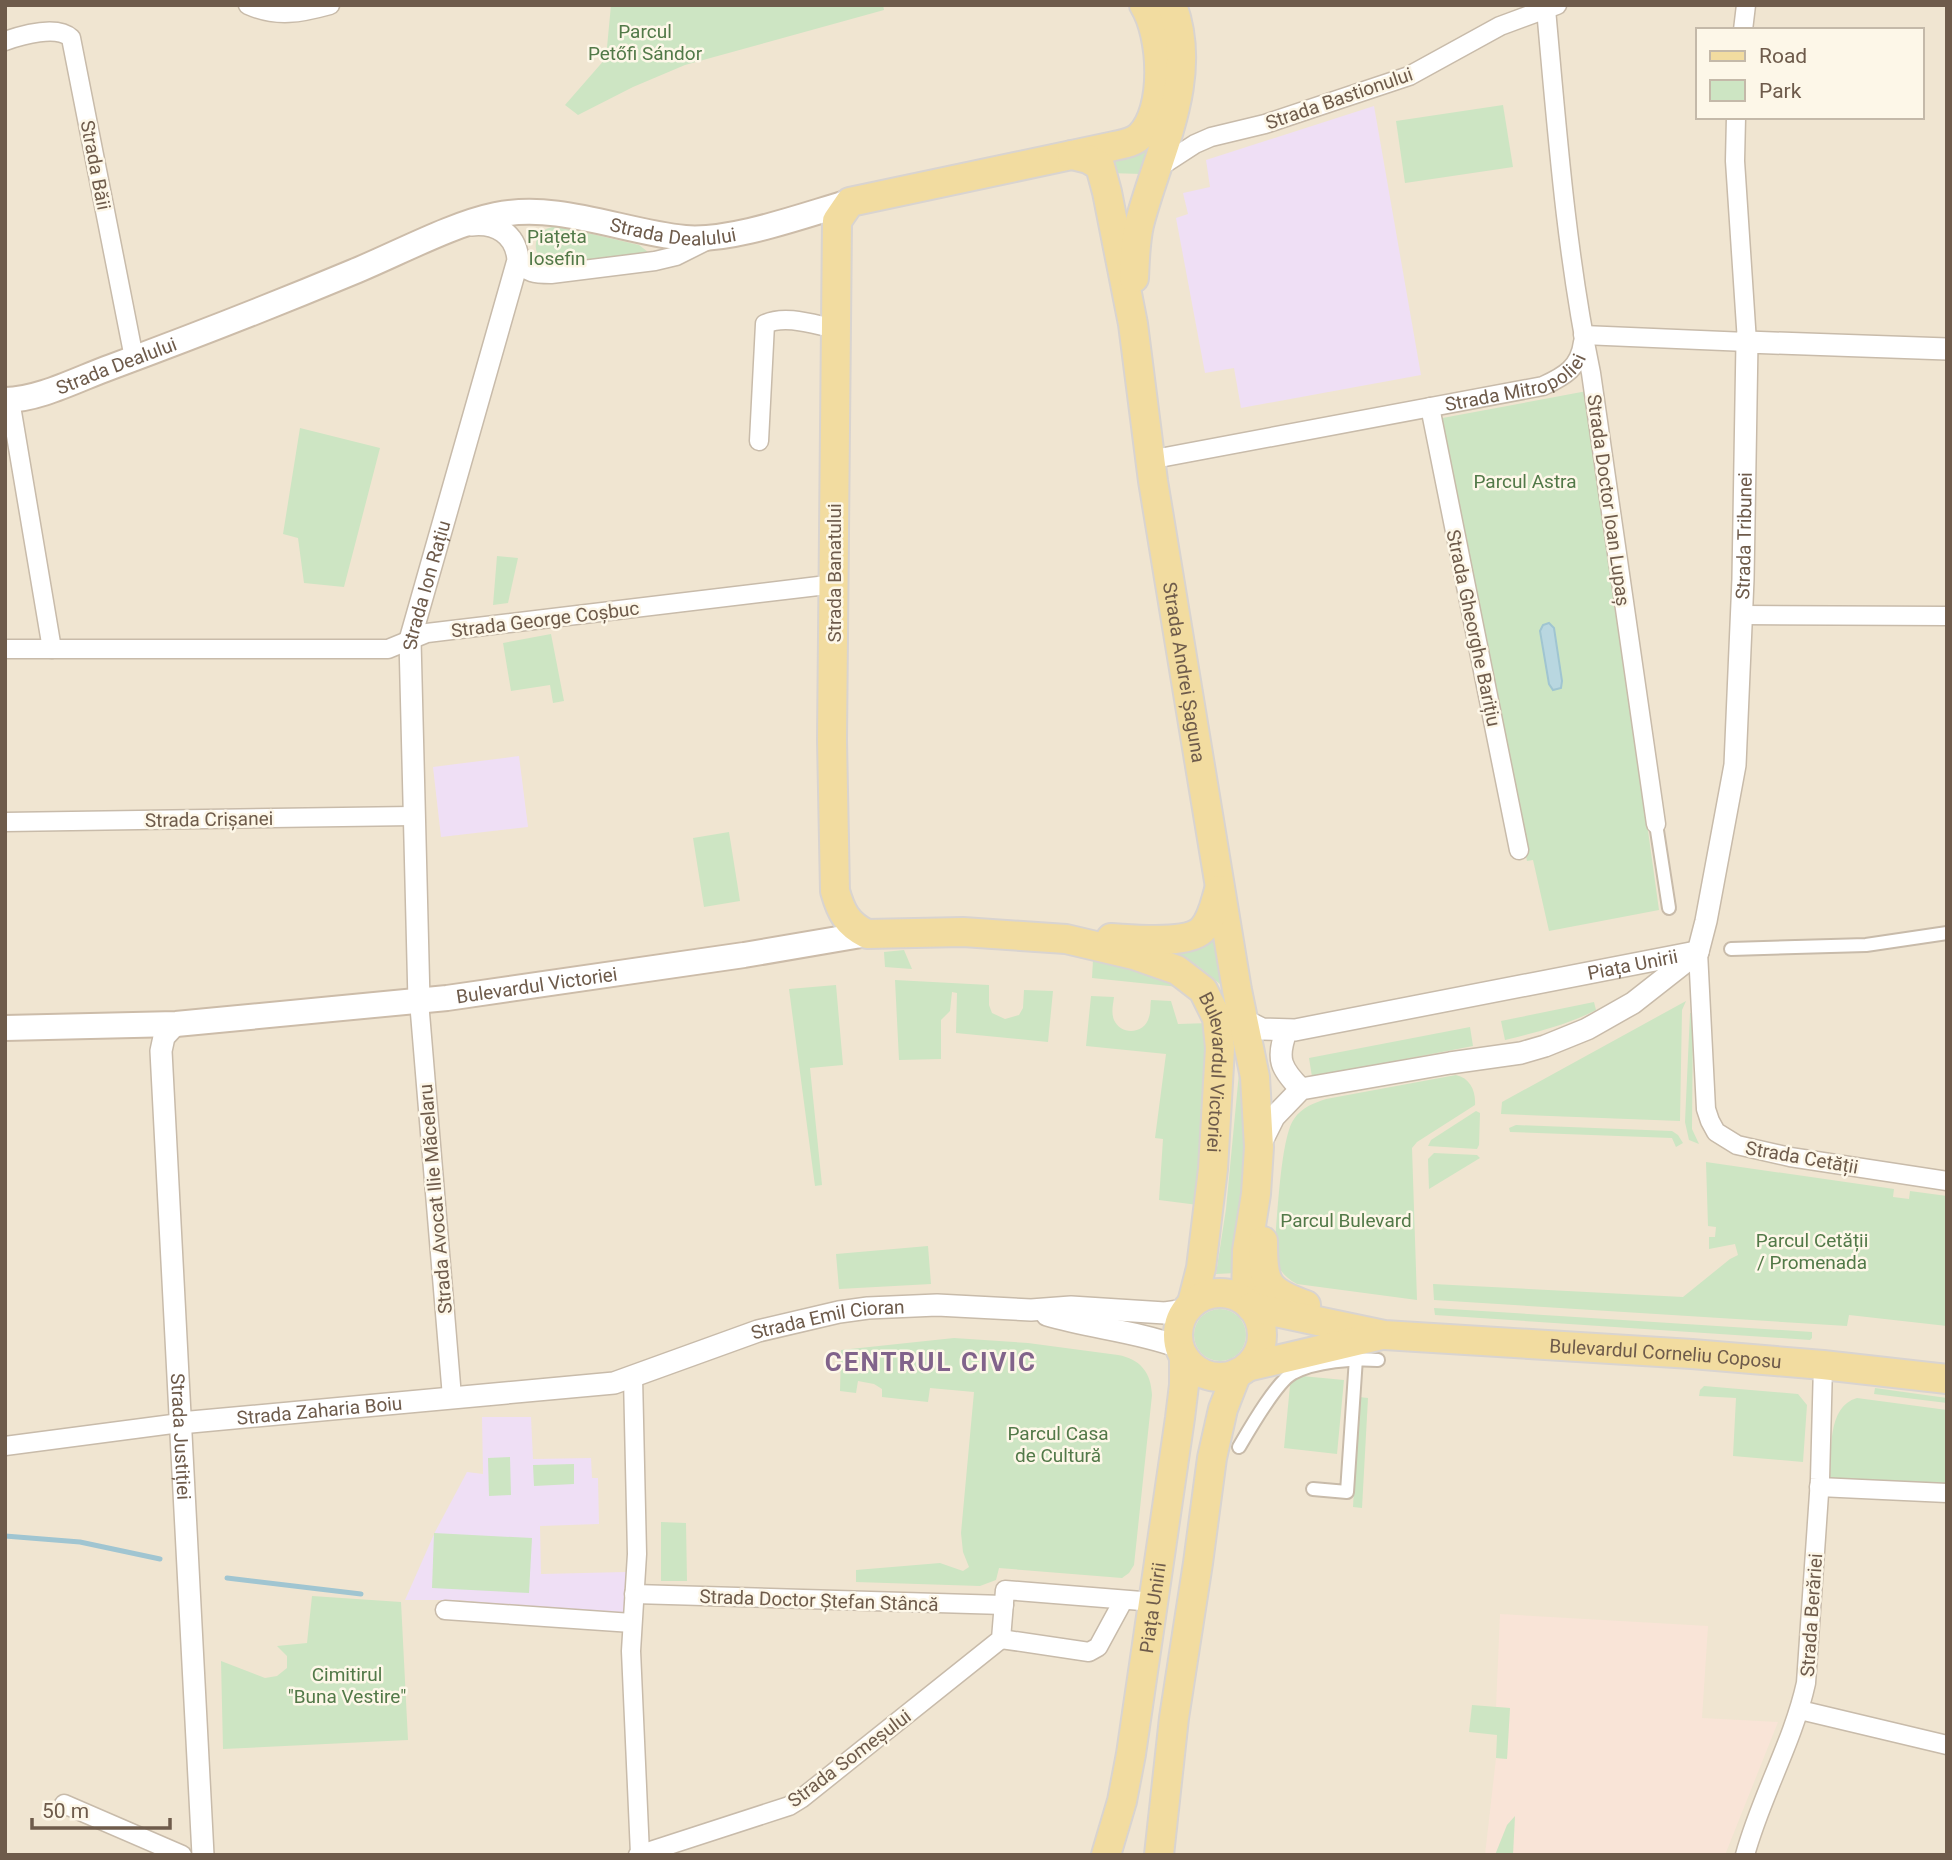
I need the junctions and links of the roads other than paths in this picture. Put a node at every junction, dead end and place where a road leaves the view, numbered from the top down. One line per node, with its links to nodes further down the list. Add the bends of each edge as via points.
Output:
1 (248, 5): 2 (street, via 285,14)
2 (330, 5)
3 (1144, 5): 10 (main road, Strada Dealului, via 1158,49 1157,83 1146,128 1132,141)
4 (1172, 5): 11 (main road, Strada Andrei Șaguna, via 1181,64 1175,109)
5 (1746, 5): 7 (street)
6 (1551, 7): 11 (street, Strada Bastionului, via 1500,26 1409,76 1211,137); 18 (street, Strada Doctor Ioan Lupaș, via 1558,144)
7 (1743, 28)
8 (5, 41): 21 (street, Strada Băii, via 60,32 71,38)
9 (1736, 119): 19 (street, Strada Tribunei)
10 (1072, 155): 12 (main road, Strada Dealului); 16 (main road, Strada Andrei Șaguna, via 1094,162 1101,170)
11 (1158, 168): 16 (main road, Strada Andrei Șaguna, via 1135,246)
12 (850, 202): 14 (main road, Strada Dealului); 17 (main road, Strada Banatului, via 836,231)
13 (459, 227): 14 (main road, Strada Dealului, via 497,215 537,212); 15 (street, via 495,226 512,240); 21 (main road, Strada Dealului)
14 (710, 238): 15 (street, via 655,261 551,274 533,274)
15 (518, 260): 29 (street, Strada Ion Rațiu)
16 (1133, 324): 25 (main road, Strada Andrei Șaguna)
17 (836, 330): 24 (street, via 790,320 765,324); 26 (main road, Strada Banatului)
18 (1583, 335): 19 (street, Strada Mitropoliei); 23 (street, Strada Mitropoliei, via 1578,361 1560,378 1543,386); 34 (street, Strada Doctor Ioan Lupaș)
19 (1747, 342): 20 (street, Strada Mitropoliei); 27 (street, Strada Tribunei)
20 (1947, 349)
21 (134, 358): 22 (main road, Strada Dealului)
22 (8, 400): 31 (street)
23 (1430, 407): 25 (street, Strada Mitropoliei); 35 (street, Strada Gheorghe Barițiu)
24 (760, 441)
25 (1149, 460): 36 (main road, Strada Andrei Șaguna)
26 (835, 584): 29 (street, Strada George Coșbuc, via 427,633); 39 (main road, Strada Banatului, via 835,891 847,921)
27 (1742, 615): 28 (street); 42 (street, Strada Tribunei, via 1732,783)
28 (1947, 616)
29 (410, 640): 31 (street, Strada George Coșbuc, via 388,649); 32 (street, Strada Ion Rațiu)
30 (5, 649): 31 (street, Strada George Coșbuc)
31 (51, 649)
32 (413, 816): 33 (street, Strada Crișanei); 44 (street, Strada Ion Rațiu)
33 (5, 822)
34 (1656, 824): 37 (street)
35 (1519, 850)
36 (1220, 887): 40 (main road, Bulevardul Victoriei, via 1209,920 1196,934 1174,939); 46 (main road, Strada Andrei Șaguna)
37 (1669, 908)
38 (1947, 933): 41 (street, via 1866,945)
39 (867, 934): 40 (main road, Bulevardul Victoriei, via 963,932); 44 (main road, Bulevardul Victoriei)
40 (1066, 939): 55 (main road, Bulevardul Victoriei, via 1177,970 1196,983 1214,1009 1220,1048 1216,1130 1201,1268)
41 (1731, 949)
42 (1698, 952): 43 (street, Piața Unirii); 45 (street, Piața Unirii); 52 (street, Strada Cetății, via 1706,1108 1716,1132 1737,1145 1766,1153)
43 (1613, 969): 45 (street, via 1631,981); 49 (street, Piața Unirii)
44 (419, 1001): 47 (main road, Bulevardul Victoriei); 65 (street, Strada Avocat Ilie Măcelaru)
45 (1633, 1003): 50 (street, Piața Unirii, via 1587,1029 1521,1053)
46 (1244, 1020): 49 (street, Piața Unirii, via 1262,1029); 51 (main road, Piața Unirii, via 1258,1101)
47 (176, 1024): 48 (main road, Bulevardul Victoriei); 66 (street, Strada Justiției, via 164,1037 161,1051)
48 (5, 1028)
49 (1286, 1031): 50 (street, via 1281,1061)
50 (1301, 1089): 51 (street, Piața Unirii, via 1274,1116)
51 (1259, 1147): 53 (main road, Piața Unirii)
52 (1947, 1181)
53 (1256, 1194): 54 (main road, Piața Unirii, via 1247,1251); 57 (main road, Bulevardul Corneliu Coposu, via 1268,1285 1282,1297)
54 (1248, 1305): 55 (main road, via 1219,1293 1200,1298); 57 (main road, Bulevardul Corneliu Coposu); 62 (main road, Piața Unirii, via 1257,1316 1262,1338)
55 (1189, 1307): 56 (street, Strada Emil Cioran, via 1165,1313 1071,1307); 59 (main road, Piața Unirii, via 1179,1324)
56 (1031, 1310): 59 (street, Strada Emil Cioran, via 1133,1333); 63 (street, Strada Emil Cioran, via 937,1305 839,1312 735,1338)
57 (1348, 1326): 58 (main road, Bulevardul Corneliu Coposu)
58 (1381, 1348): 60 (street); 61 (main road, Bulevardul Corneliu Coposu, via 1585,1346); 62 (main road, Bulevardul Corneliu Coposu)
59 (1181, 1352): 62 (main road, via 1190,1365 1207,1375); 74 (main road, Piața Unirii, via 1181,1407)
60 (1356, 1358): 68 (street, via 1290,1374 1261,1409); 70 (street, via 1347,1492)
61 (1823, 1365): 64 (main road, Bulevardul Corneliu Coposu); 69 (street, Strada Berăriei)
62 (1242, 1370): 82 (main road, Piața Unirii, via 1223,1409 1212,1458)
63 (633, 1377): 65 (street, Strada Zaharia Boiu, via 601,1385); 72 (street)
64 (1947, 1379)
65 (452, 1397): 66 (street, Strada Zaharia Boiu)
66 (180, 1423): 67 (street, Strada Zaharia Boiu); 85 (street, Strada Justiției)
67 (5, 1446)
68 (1239, 1447)
69 (1819, 1487): 71 (street); 79 (street, Strada Berăriei, via 1812,1619)
70 (1313, 1489)
71 (1947, 1493)
72 (634, 1594): 75 (street, Strada Doctor Ștefan Stâncă); 77 (street)
73 (1123, 1601): 74 (street); 75 (street, via 1005,1590); 78 (street, via 1098,1647 1089,1653)
74 (1154, 1602): 86 (main road, Piața Unirii, via 1126,1782)
75 (1004, 1605): 78 (street)
76 (445, 1610): 77 (street)
77 (632, 1623): 83 (street)
78 (1001, 1639): 83 (street, Strada Someșului, via 789,1806)
79 (1800, 1710): 80 (street); 89 (street, Strada Berăriei)
80 (1947, 1745)
81 (64, 1804): 84 (street)
82 (1162, 1825): 87 (main road, Piața Unirii); 88 (main road)
83 (639, 1854)
84 (182, 1855)
85 (203, 1855)
86 (1105, 1855)
87 (1159, 1855)
88 (1177, 1855)
89 (1745, 1855)

